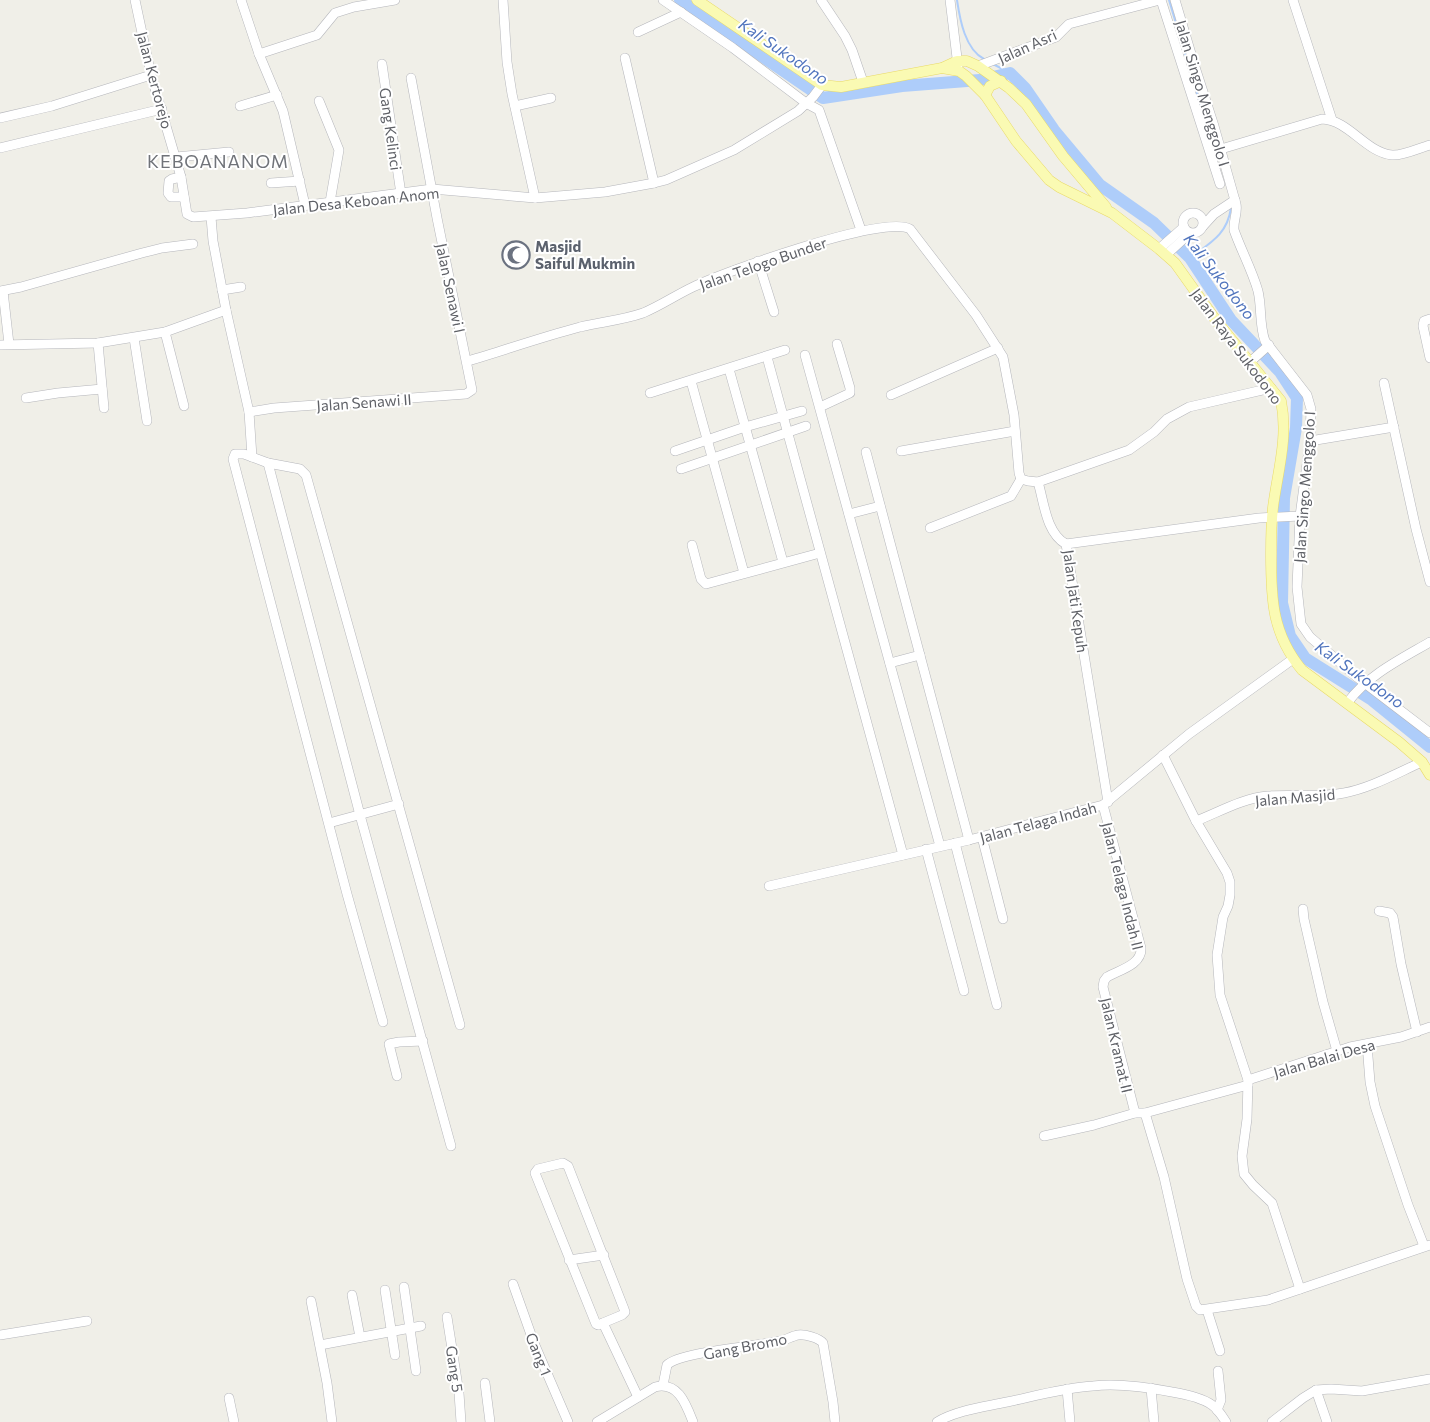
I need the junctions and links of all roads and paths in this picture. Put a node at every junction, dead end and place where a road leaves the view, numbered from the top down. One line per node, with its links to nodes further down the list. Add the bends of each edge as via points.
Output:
1 (135, 0): 20 (street, Jalan Kertorejo)
2 (241, 0): 15 (street)
3 (394, 0): 12 (street)
4 (503, 0): 31 (street, via 507,62)
5 (664, 0): 13 (street)
6 (697, 0): 24 (main road)
7 (821, 0): 23 (street, via 845,36)
8 (950, 0): 19 (street)
9 (1160, 0): 18 (street, Jalan Asri, via 1069,24 1056,37); 40 (street)
10 (1175, 0): 37 (street, Jalan Singo Menggolo I)
11 (1293, 0): 34 (street)
12 (353, 4): 15 (street, via 335,13 317,35)
13 (681, 12): 14 (street); 28 (street)
14 (638, 32)
15 (259, 54): 26 (street)
16 (625, 58): 44 (street)
17 (382, 64): 47 (street, Gang Kelinci)
18 (985, 65): 19 (main road, Jalan Raya Sukodono, via 967,61); 22 (main road, Jalan Raya Sukodono)
19 (961, 69): 23 (main road, via 942,68); 25 (main road, Jalan Raya Sukodono)
20 (152, 75): 32 (street, Jalan Kertorejo); 33 (street, via 70,101)
21 (411, 78): 46 (street, Jalan Senawi I)
22 (998, 80): 25 (main road); 45 (main road, Jalan Raya Sukodono, via 1026,104)
23 (863, 82): 24 (main road)
24 (821, 87): 28 (street, Jalan Desa Keboan Anom)
25 (984, 93): 48 (main road, Jalan Raya Sukodono, via 1016,141 1049,180)
26 (277, 95): 30 (street); 42 (street)
27 (551, 98): 31 (street)
28 (810, 100): 44 (street, Jalan Desa Keboan Anom, via 798,111 734,150); 60 (street, via 819,110)
29 (319, 101): 52 (street, via 340,150)
30 (240, 106)
31 (515, 106): 50 (street)
32 (162, 109): 36 (street); 39 (street, Jalan Kertorejo)
33 (0, 118)
34 (1332, 120): 35 (street, via 1380,152 1394,155); 37 (street, via 1322,120)
35 (1430, 145)
36 (0, 148)
37 (1221, 149): 40 (street, Jalan Singo Menggolo I)
38 (229, 152): 39 (street)
39 (176, 157): 41 (street, Jalan Kertorejo)
40 (1223, 177): 51 (street, Jalan Singo Menggolo I)
41 (181, 178): 49 (street, Jalan Kertorejo); 49 (street, via 170,181 168,193 172,198)
42 (300, 181): 43 (street); 53 (street)
43 (271, 183)
44 (654, 183): 50 (street, Jalan Desa Keboan Anom, via 605,192)
45 (1087, 186): 48 (main road); 54 (main road, Jalan Raya Sukodono)
46 (432, 189): 47 (street, Jalan Desa Keboan Anom); 50 (street, Jalan Desa Keboan Anom); 82 (street, Jalan Senawi I)
47 (400, 194): 52 (street, Jalan Desa Keboan Anom)
48 (1076, 195): 54 (main road, Jalan Raya Sukodono)
49 (184, 197): 57 (street, Jalan Kertorejo)
50 (534, 198)
51 (1234, 200): 55 (street); 76 (street, Jalan Singo Menggolo I, via 1237,208 1234,230 1257,291 1260,326)
52 (330, 202): 53 (street, Jalan Desa Keboan Anom)
53 (305, 205): 58 (street, Jalan Desa Keboan Anom)
54 (1112, 213): 63 (main road, Jalan Raya Sukodono)
55 (1214, 214): 56 (street); 59 (street)
56 (1198, 215): 59 (street); 61 (street, via 1187,215 1183,220)
57 (190, 216): 58 (street, Jalan Desa Keboan Anom)
58 (211, 216): 66 (street)
59 (1202, 226): 61 (street, via 1196,232)
60 (861, 230): 64 (street, Jalan Telogo Bunder); 77 (street, Jalan Telogo Bunder, via 898,225 910,229)
61 (1183, 233): 63 (street)
62 (193, 244): 67 (street, via 162,248)
63 (1164, 251): 83 (main road, Jalan Raya Sukodono)
64 (758, 261): 69 (street); 82 (street, Jalan Telogo Bunder, via 694,286 643,313 580,327)
65 (241, 287): 66 (street)
66 (222, 290): 68 (street)
67 (1, 291): 73 (street)
68 (226, 310): 71 (street); 97 (street)
69 (774, 312)
70 (1427, 322): 81 (street)
71 (166, 332): 72 (street); 93 (street)
72 (134, 338): 74 (street); 99 (street)
73 (4, 344): 74 (street)
74 (98, 344): 89 (street)
75 (837, 344): 94 (street, via 850,393)
76 (1267, 347): 83 (street); 106 (street, Jalan Singo Menggolo I, via 1310,402)
77 (998, 348): 91 (street); 103 (street, Jalan Telogo Bunder, via 1003,357)
78 (785, 350): 80 (street)
79 (805, 354): 94 (street)
80 (766, 357): 84 (street); 98 (street)
81 (1430, 358)
82 (468, 361): 87 (street, Jalan Senawi I)
83 (1251, 361): 88 (main road, Jalan Raya Sukodono)
84 (729, 369): 85 (street); 101 (street)
85 (691, 381): 90 (street); 105 (street)
86 (1384, 383): 102 (street)
87 (473, 386): 97 (street, Jalan Senawi II, via 466,394)
88 (1272, 388): 116 (street, via 1189,407 1167,419 1128,450); 120 (main road, Jalan Raya Sukodono, via 1282,402 1284,417)
89 (102, 389): 92 (street); 95 (street)
90 (650, 393)
91 (891, 395)
92 (26, 398)
93 (184, 406)
94 (820, 406): 118 (street)
95 (104, 408)
96 (802, 411): 98 (street)
97 (249, 412): 111 (street)
98 (783, 415): 101 (street); 104 (street)
99 (147, 421)
100 (806, 426): 104 (street)
101 (745, 427): 105 (street); 107 (street)
102 (1394, 427): 106 (street); 127 (street)
103 (1015, 431): 109 (street); 115 (street, Jalan Telogo Bunder)
104 (787, 433): 107 (street); 124 (street)
105 (708, 440): 108 (street); 112 (street)
106 (1310, 441): 119 (street, Jalan Singo Menggolo I)
107 (750, 445): 112 (street); 125 (street)
108 (675, 451)
109 (901, 451)
110 (866, 452): 117 (street)
111 (252, 457): 113 (street); 142 (street, via 240,453 233,459)
112 (713, 459): 114 (street); 126 (street)
113 (268, 462): 139 (street, via 300,469 306,475); 140 (street)
114 (681, 469)
115 (1022, 479): 116 (street); 121 (street, via 1011,496)
116 (1038, 482): 122 (street, via 1049,523 1060,541)
117 (880, 506): 118 (street); 129 (street)
118 (849, 514): 131 (street)
119 (1298, 516): 120 (street, Jalan Jati Kepuh); 132 (street, Jalan Singo Menggolo I, via 1297,587 1302,624 1310,637)
120 (1274, 517): 122 (street, Jalan Jati Kepuh); 130 (main road, Jalan Raya Sukodono, via 1272,608)
121 (930, 528)
122 (1066, 544): 138 (street, Jalan Jati Kepuh)
123 (692, 545): 126 (street, via 704,584)
124 (820, 553): 125 (street); 148 (street)
125 (783, 562): 126 (street)
126 (744, 572)
127 (1430, 582)
128 (1430, 642): 132 (street)
129 (920, 654): 131 (street); 144 (street)
130 (1293, 659): 133 (main road, Jalan Raya Sukodono, via 1302,670); 135 (street, Jalan Telaga Indah)
131 (890, 663): 146 (street)
132 (1364, 684): 133 (street); 134 (street, Jalan Singo Menggolo I)
133 (1349, 701): 136 (main road, Jalan Raya Sukodono)
134 (1430, 733)
135 (1163, 755): 138 (street, Jalan Telaga Indah); 141 (street)
136 (1422, 762): 137 (main road, Jalan Raya Sukodono); 141 (street, Jalan Masjid, via 1346,793 1266,796)
137 (1430, 775)
138 (1106, 803): 143 (street, Jalan Telaga Indah); 153 (street, Jalan Telaga Indah II, via 1142,952 1138,960)
139 (399, 804): 140 (street); 157 (street)
140 (360, 815): 142 (street); 160 (street)
141 (1196, 821): 164 (street, via 1230,882 1228,906 1219,935 1218,977 1220,995)
142 (329, 823): 156 (street)
143 (983, 839): 144 (street, Jalan Telaga Indah); 152 (street)
144 (969, 840): 145 (street, Jalan Telaga Indah)
145 (955, 843): 146 (street, Jalan Telaga Indah); 155 (street)
146 (940, 846): 147 (street, Jalan Telaga Indah)
147 (926, 849): 148 (street, Jalan Telaga Indah); 154 (street)
148 (903, 854): 149 (street, Jalan Telaga Indah)
149 (769, 886)
150 (1303, 909): 162 (street)
151 (1379, 911): 159 (street, via 1393,917)
152 (1003, 919)
153 (1107, 977): 165 (street, Jalan Kramat II, via 1104,987)
154 (964, 991)
155 (997, 1005)
156 (383, 1022)
157 (460, 1026)
158 (1430, 1027): 159 (street, Jalan Balai Desa)
159 (1417, 1032): 161 (street, Jalan Balai Desa)
160 (422, 1037): 163 (street, via 389,1044); 168 (street)
161 (1367, 1044): 162 (street, Jalan Balai Desa); 169 (street, via 1375,1106 1408,1205)
162 (1337, 1051): 164 (street, Jalan Balai Desa)
163 (397, 1076)
164 (1248, 1083): 166 (street, Jalan Balai Desa); 174 (street, via 1242,1156 1244,1174 1272,1203)
165 (1135, 1113): 166 (street, Jalan Balai Desa); 167 (street, Jalan Balai Desa)
166 (1145, 1113): 178 (street, via 1190,1288 1198,1309)
167 (1044, 1136)
168 (451, 1146)
169 (1427, 1245): 174 (street)
170 (604, 1255): 171 (street); 171 (street, via 568,1166 538,1169 535,1173); 181 (street, via 625,1311)
171 (569, 1260): 181 (street, via 596,1324)
172 (513, 1284): 205 (street, Gang 1)
173 (404, 1287): 183 (street)
174 (1300, 1289): 178 (street, via 1268,1300)
175 (385, 1290): 184 (street)
176 (352, 1295): 186 (street)
177 (311, 1301): 187 (street)
178 (1207, 1310): 188 (street)
179 (448, 1317): 203 (street, Gang 5)
180 (87, 1321): 185 (street)
181 (603, 1323): 198 (street)
182 (421, 1326): 183 (street)
183 (410, 1328): 184 (street); 190 (street)
184 (392, 1331): 186 (street); 189 (street)
185 (0, 1335)
186 (360, 1337): 187 (street)
187 (320, 1345): 202 (street)
188 (1220, 1351)
189 (395, 1355)
190 (416, 1371)
191 (1218, 1371): 200 (street, via 1221,1400)
192 (1430, 1379): 197 (street, via 1378,1389)
193 (485, 1383): 204 (street)
194 (663, 1384): 198 (street); 207 (street, via 682,1397); 208 (street, Gang Bromo, via 667,1365 675,1360 804,1336 821,1340 823,1344)
195 (1151, 1388): 196 (street, via 1094,1385); 200 (street, via 1186,1395 1210,1403); 211 (street)
196 (1067, 1389): 209 (street, via 948,1416); 210 (street)
197 (1316, 1390): 213 (street); 214 (street)
198 (638, 1397): 206 (street)
199 (229, 1398): 201 (street)
200 (1217, 1410): 212 (street)
201 (234, 1422)
202 (332, 1422)
203 (461, 1422)
204 (490, 1422)
205 (568, 1422)
206 (597, 1422)
207 (693, 1422)
208 (835, 1422)
209 (937, 1422)
210 (1070, 1422)
211 (1154, 1422)
212 (1226, 1422)
213 (1272, 1422)
214 (1327, 1422)

